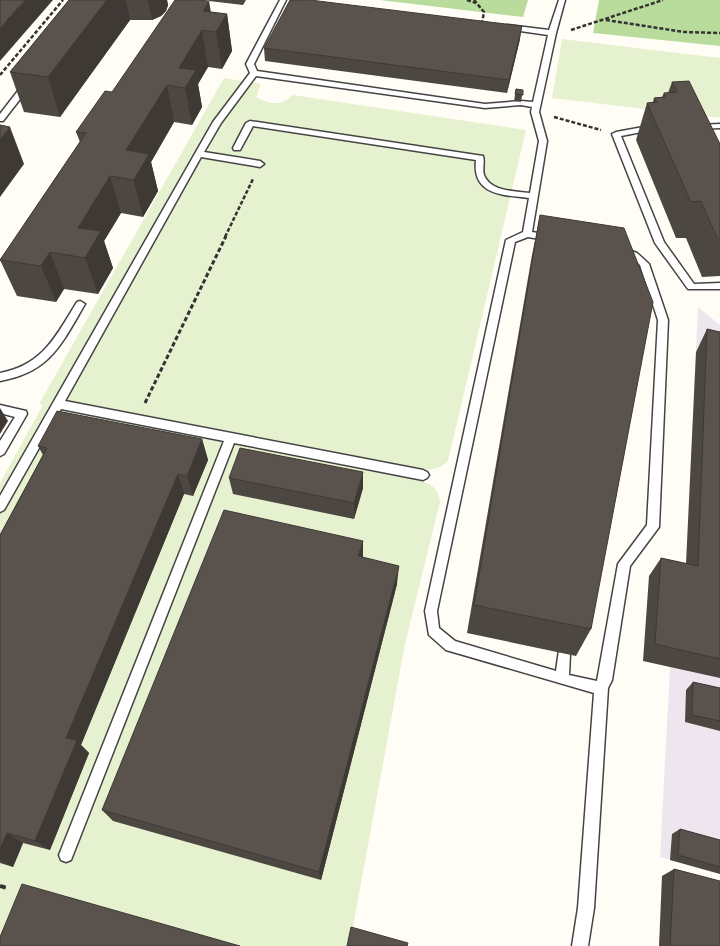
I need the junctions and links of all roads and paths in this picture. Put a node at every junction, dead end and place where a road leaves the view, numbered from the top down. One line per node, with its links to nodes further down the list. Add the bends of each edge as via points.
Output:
1 (63, 0): 13 (path)
2 (283, 0): 12 (lane, via 250,64)
3 (467, 0): 7 (path)
4 (474, 0): 7 (path)
5 (562, 0): 10 (lane)
6 (662, 0): 8 (path)
7 (476, 3): 9 (path, via 484,12)
8 (606, 20): 10 (path, via 576,30); 11 (path, via 684,32)
9 (482, 24): 10 (lane)
10 (552, 33): 15 (lane)
11 (720, 33)
12 (254, 73): 15 (lane, via 485,106 521,103); 22 (lane, via 217,122)
13 (0, 75)
14 (30, 82): 16 (lane)
15 (536, 108): 19 (path); 24 (lane, via 543,141)
16 (0, 119)
17 (720, 126): 20 (lane, via 692,127)
18 (664, 127): 19 (lane)
19 (616, 134): 26 (lane, via 660,243 691,287)
20 (702, 139)
21 (237, 148): 24 (lane, via 250,123 480,158 479,179 487,186 498,191)
22 (198, 154): 23 (lane); 29 (lane)
23 (260, 164): 31 (path)
24 (534, 196): 25 (lane)
25 (527, 234): 37 (lane, via 511,240 431,611 433,631 451,646); 38 (lane, via 617,249 634,256 644,264 663,320 653,527 624,564 605,680)
26 (720, 286)
27 (80, 304): 28 (lane, via 52,350 40,363 22,373)
28 (0, 377)
29 (58, 404): 31 (lane); 35 (lane)
30 (0, 409): 33 (lane, via 22,414)
31 (137, 419): 32 (lane)
32 (230, 438): 34 (lane); 39 (lane)
33 (0, 451)
34 (423, 475)
35 (0, 507)
36 (564, 654): 37 (lane)
37 (562, 679): 38 (lane)
38 (601, 687): 42 (lane, via 586,908)
39 (66, 855)
40 (0, 886): 41 (path)
41 (7, 888)
42 (580, 946)

